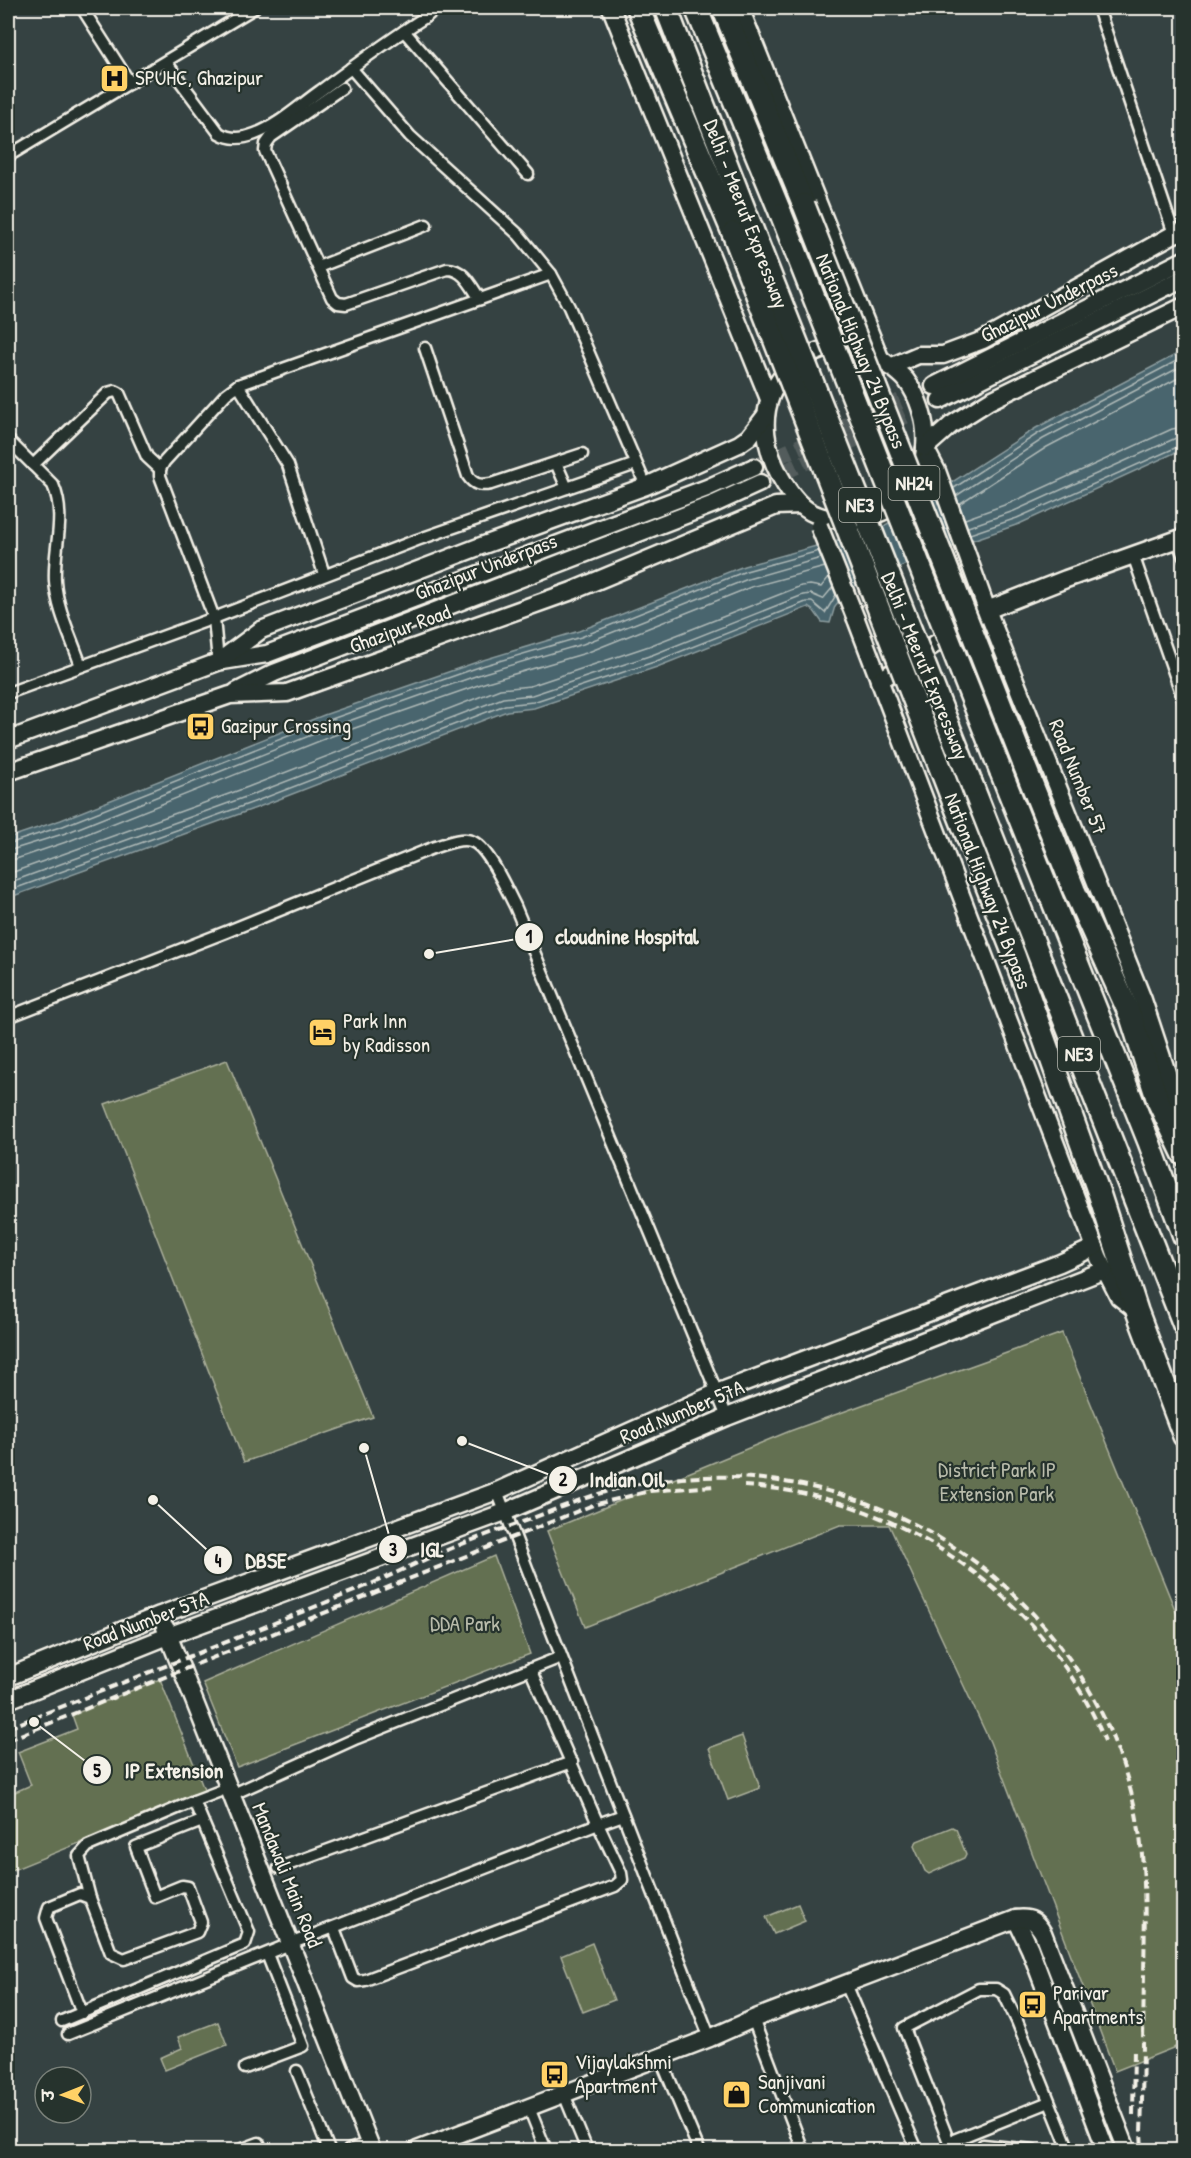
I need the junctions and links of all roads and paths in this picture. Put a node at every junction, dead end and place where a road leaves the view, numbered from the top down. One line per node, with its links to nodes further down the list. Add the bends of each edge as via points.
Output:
1 (82, 8): 14 (street)
2 (254, 8): 12 (street)
3 (436, 8): 11 (street)
4 (611, 8): 30 (street)
5 (638, 8): 19 (highway, National Highway 24 Bypass)
6 (666, 8): 19 (highway, Delhi - Meerut Expressway / NE3)
7 (696, 8): 61 (highway, Delhi - Meerut Expressway / NE3, bridge)
8 (723, 8): 60 (highway, National Highway 24 Bypass / NH24, bridge, via 1074,890 1131,1017 1158,1101)
9 (740, 8): 28 (street)
10 (1098, 8): 20 (street)
11 (404, 31): 13 (street); 17 (street)
12 (166, 62): 13 (street, via 219,133 229,139 256,134); 14 (street)
13 (351, 68): 23 (street, via 410,136 519,235)
14 (130, 83): 16 (street)
15 (342, 88): 22 (street, via 266,144)
16 (8, 156)
17 (528, 174)
18 (426, 225): 22 (street)
19 (742, 229): 64 (highway, National Highway 24 Bypass, bridge, via 1014,956); 65 (highway, Delhi - Meerut Expressway / NE3, bridge, via 972,785)
20 (1179, 232): 28 (street, via 983,340 944,355 918,355)
21 (1184, 260): 24 (street, Ghazipur Underpass, via 937,393)
22 (318, 267): 25 (street, via 338,303 346,304 447,269 463,275)
23 (551, 274): 25 (street); 35 (street)
24 (1184, 278)
25 (480, 299): 29 (street)
26 (1184, 306): 32 (street, via 989,401 951,425)
27 (425, 348): 34 (street, via 473,482 491,484)
28 (885, 363): 30 (street, via 870,350 853,346 818,350 788,369); 32 (street, via 905,379 918,405)
29 (238, 385): 38 (street); 46 (street, via 288,465)
30 (767, 407): 40 (street, via 739,444); 42 (street, via 765,437 769,455 786,488)
31 (8, 440): 36 (street)
32 (925, 448): 42 (street, via 916,480 906,494 879,514 846,520); 47 (street, Road Number 57)
33 (582, 454): 34 (street)
34 (556, 463): 41 (street)
35 (636, 464): 40 (street); 41 (street)
36 (33, 465): 38 (street, via 108,393 115,391 147,457); 50 (street, via 57,494 60,532 56,586)
37 (754, 467): 49 (street, Ghazipur Underpass, via 267,654)
38 (160, 469): 48 (street)
39 (760, 483): 54 (street, Ghazipur Underpass, via 274,673)
40 (646, 486): 49 (street, via 261,630)
41 (567, 488): 46 (street)
42 (811, 515): 51 (street, bridge); 54 (street, Ghazipur Road, via 776,506 572,591 287,693)
43 (1180, 538): 44 (street); 45 (street)
44 (1133, 555): 47 (street); 52 (street)
45 (1184, 557)
46 (324, 574): 48 (street)
47 (987, 610): 51 (street); 59 (street, Road Number 57, via 1143,1000)
48 (214, 618): 49 (street); 50 (street)
49 (218, 662): 56 (street)
50 (81, 666): 53 (street)
51 (879, 681): 62 (street)
52 (1181, 686): 55 (street)
53 (8, 693)
54 (230, 695): 57 (street, Ghazipur Road)
55 (1184, 701)
56 (8, 740)
57 (8, 772)
58 (8, 1017): 66 (street, via 435,847 471,841 484,850 515,906)
59 (1184, 1124)
60 (1184, 1155)
61 (1184, 1236)
62 (1095, 1248): 63 (street); 66 (street, Road Number 57A)
63 (1105, 1270): 64 (street, via 1119,1297); 67 (street, Road Number 57A)
64 (1137, 1311): 68 (highway, National Highway 24 Bypass)
65 (1184, 1325)
66 (716, 1393): 67 (street); 69 (street, Road Number 57A)
67 (727, 1417): 70 (street, Road Number 57A)
68 (1184, 1436)
69 (497, 1491): 70 (street); 71 (street, Road Number 57A)
70 (505, 1512): 72 (street, Road Number 57A); 73 (street)
71 (160, 1616): 72 (street, Mandawali Main Road); 75 (street, Road Number 57A)
72 (168, 1636): 76 (street, Road Number 57A); 78 (street, Mandawali Main Road)
73 (561, 1657): 74 (street); 80 (street)
74 (530, 1670): 77 (street); 78 (street)
75 (8, 1677)
76 (8, 1700)
77 (572, 1762): 82 (street); 83 (street)
78 (230, 1791): 79 (street); 87 (street, Mandawali Main Road)
79 (194, 1801): 81 (street); 84 (street, via 88,1846 79,1856)
80 (623, 1815): 82 (street); 94 (street)
81 (202, 1821): 84 (street, via 136,1847 155,1897 188,1887 201,1922 197,1932 124,1959 111,1953); 90 (street, via 249,1932 245,1944)
82 (598, 1824): 86 (street); 86 (street, via 621,1873 622,1880 615,1886 365,1980 353,1978)
83 (279, 1868)
84 (90, 1898): 90 (street, via 80,1894 49,1906 46,1918)
85 (1016, 1919): 89 (street); 116 (street); 117 (street, via 1032,1919 1043,1933)
86 (334, 1928): 87 (street)
87 (290, 1944): 88 (street); 103 (street, Mandawali Main Road)
88 (267, 1954): 93 (street); 96 (street, via 303,2046)
89 (846, 1984): 91 (street); 113 (street)
90 (82, 2013): 92 (street)
91 (753, 2019): 94 (street); 112 (street)
92 (62, 2021)
93 (68, 2034)
94 (710, 2038): 95 (street)
95 (660, 2057): 98 (street); 111 (street)
96 (245, 2068)
97 (297, 2071): 106 (street)
98 (564, 2094): 100 (street); 110 (street)
99 (1049, 2102): 99 (street, via 1017,2021 1004,1994 996,1989 979,1989 904,2028 949,2142); 115 (street)
100 (529, 2108): 104 (street); 109 (street)
101 (259, 2143): 105 (street)
102 (983, 2145): 114 (street)
103 (371, 2147): 107 (street)
104 (434, 2147): 108 (street)
105 (240, 2151)
106 (329, 2151)
107 (349, 2151)
108 (417, 2151)
109 (546, 2151)
110 (587, 2151)
111 (699, 2151)
112 (803, 2151)
113 (917, 2151)
114 (1033, 2151)
115 (1069, 2151)
116 (1106, 2151)
117 (1127, 2151)

